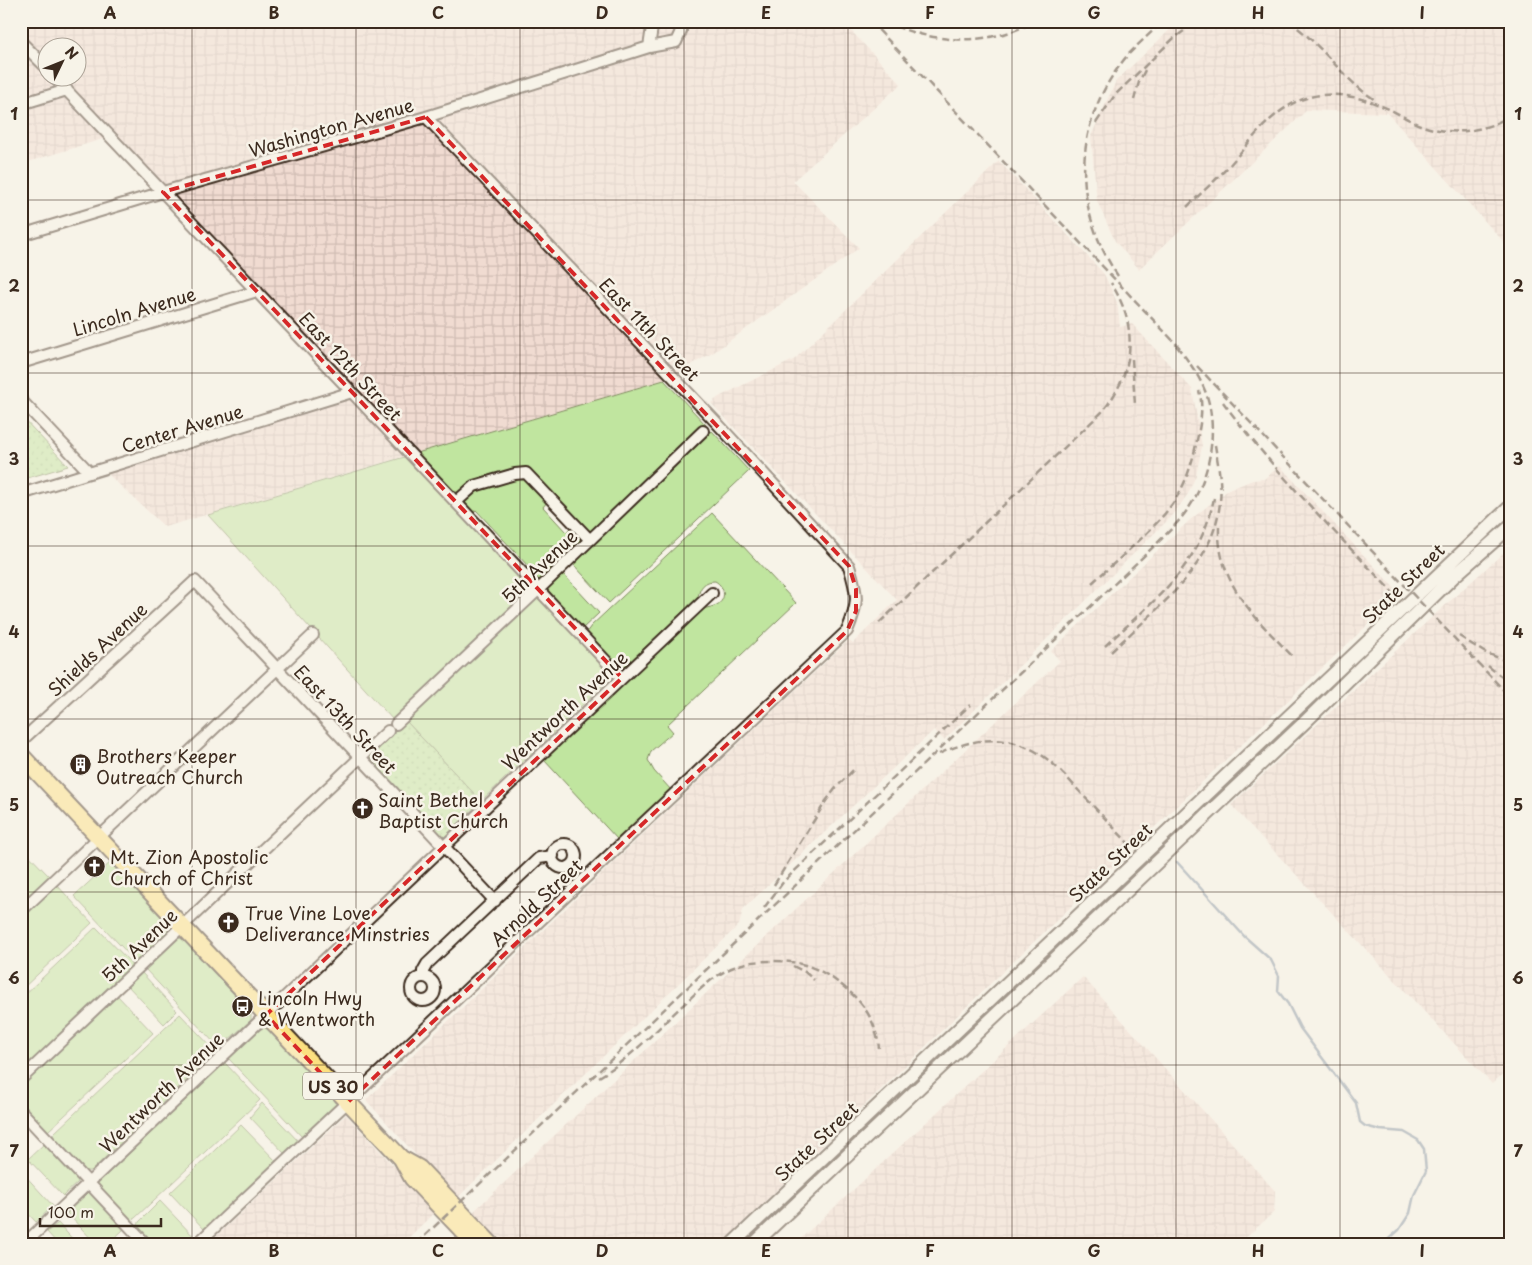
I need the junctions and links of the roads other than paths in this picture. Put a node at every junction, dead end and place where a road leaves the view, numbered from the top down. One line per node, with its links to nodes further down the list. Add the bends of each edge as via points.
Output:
1 (653, 21): 4 (street)
2 (678, 21): 4 (street, Washington Avenue, via 681,31 676,42)
3 (21, 42): 5 (street)
4 (649, 48): 8 (street, Washington Avenue)
5 (38, 59)
6 (67, 90): 7 (street); 9 (street, East 12th Street)
7 (21, 104)
8 (426, 117): 9 (street, Washington Avenue); 22 (street, East 11th Street)
9 (163, 192): 10 (street, Washington Avenue); 11 (street, East 12th Street)
10 (21, 235)
11 (257, 291): 12 (street, Lincoln Avenue); 13 (street, East 12th Street)
12 (21, 363)
13 (352, 392): 16 (street, Center Avenue); 18 (street, East 12th Street)
14 (21, 400): 16 (street)
15 (703, 431): 21 (street, 5th Avenue)
16 (90, 473): 17 (street, Center Avenue)
17 (21, 494)
18 (456, 502): 21 (street, via 478,485 526,473); 24 (street, East 12th Street)
19 (1511, 506): 50 (street, State Street)
20 (1511, 526): 51 (street, State Street, via 1453,577)
21 (590, 540): 24 (street, 5th Avenue)
22 (849, 566): 41 (street, Arnold Street, via 856,589 856,611 847,631)
23 (195, 581): 27 (street, East 13th Street); 29 (street, Shields Avenue)
24 (539, 589): 28 (street, East 12th Street); 31 (street, 5th Avenue)
25 (712, 593): 28 (street, Wentworth Avenue)
26 (313, 634): 27 (street)
27 (276, 669): 31 (street, East 13th Street); 32 (street)
28 (622, 678): 33 (street, Wentworth Avenue)
29 (21, 741)
30 (21, 755): 32 (main road, US 30)
31 (360, 757): 33 (street, East 13th Street); 37 (street, 5th Avenue)
32 (100, 838): 36 (street); 37 (main road, US 30)
33 (444, 846): 35 (street, East 13th Street); 39 (street, Wentworth Avenue)
34 (553, 856): 35 (street, via 540,858)
35 (495, 901): 38 (street, via 427,964)
36 (21, 911)
37 (183, 926): 39 (main road, US 30); 40 (street, 5th Avenue)
38 (423, 977)
39 (266, 1014): 41 (main road, US 30); 44 (street, Wentworth Avenue)
40 (21, 1079)
41 (348, 1102): 43 (main road, US 30); 47 (street, Arnold Street)
42 (21, 1111): 44 (street)
43 (401, 1158): 48 (main road, US 30, via 412,1178); 49 (main road, US 30, via 419,1168)
44 (89, 1183): 45 (street, Wentworth Avenue); 46 (street)
45 (24, 1244)
46 (146, 1244)
47 (197, 1244)
48 (475, 1244)
49 (491, 1244)
50 (732, 1244)
51 (754, 1244)

